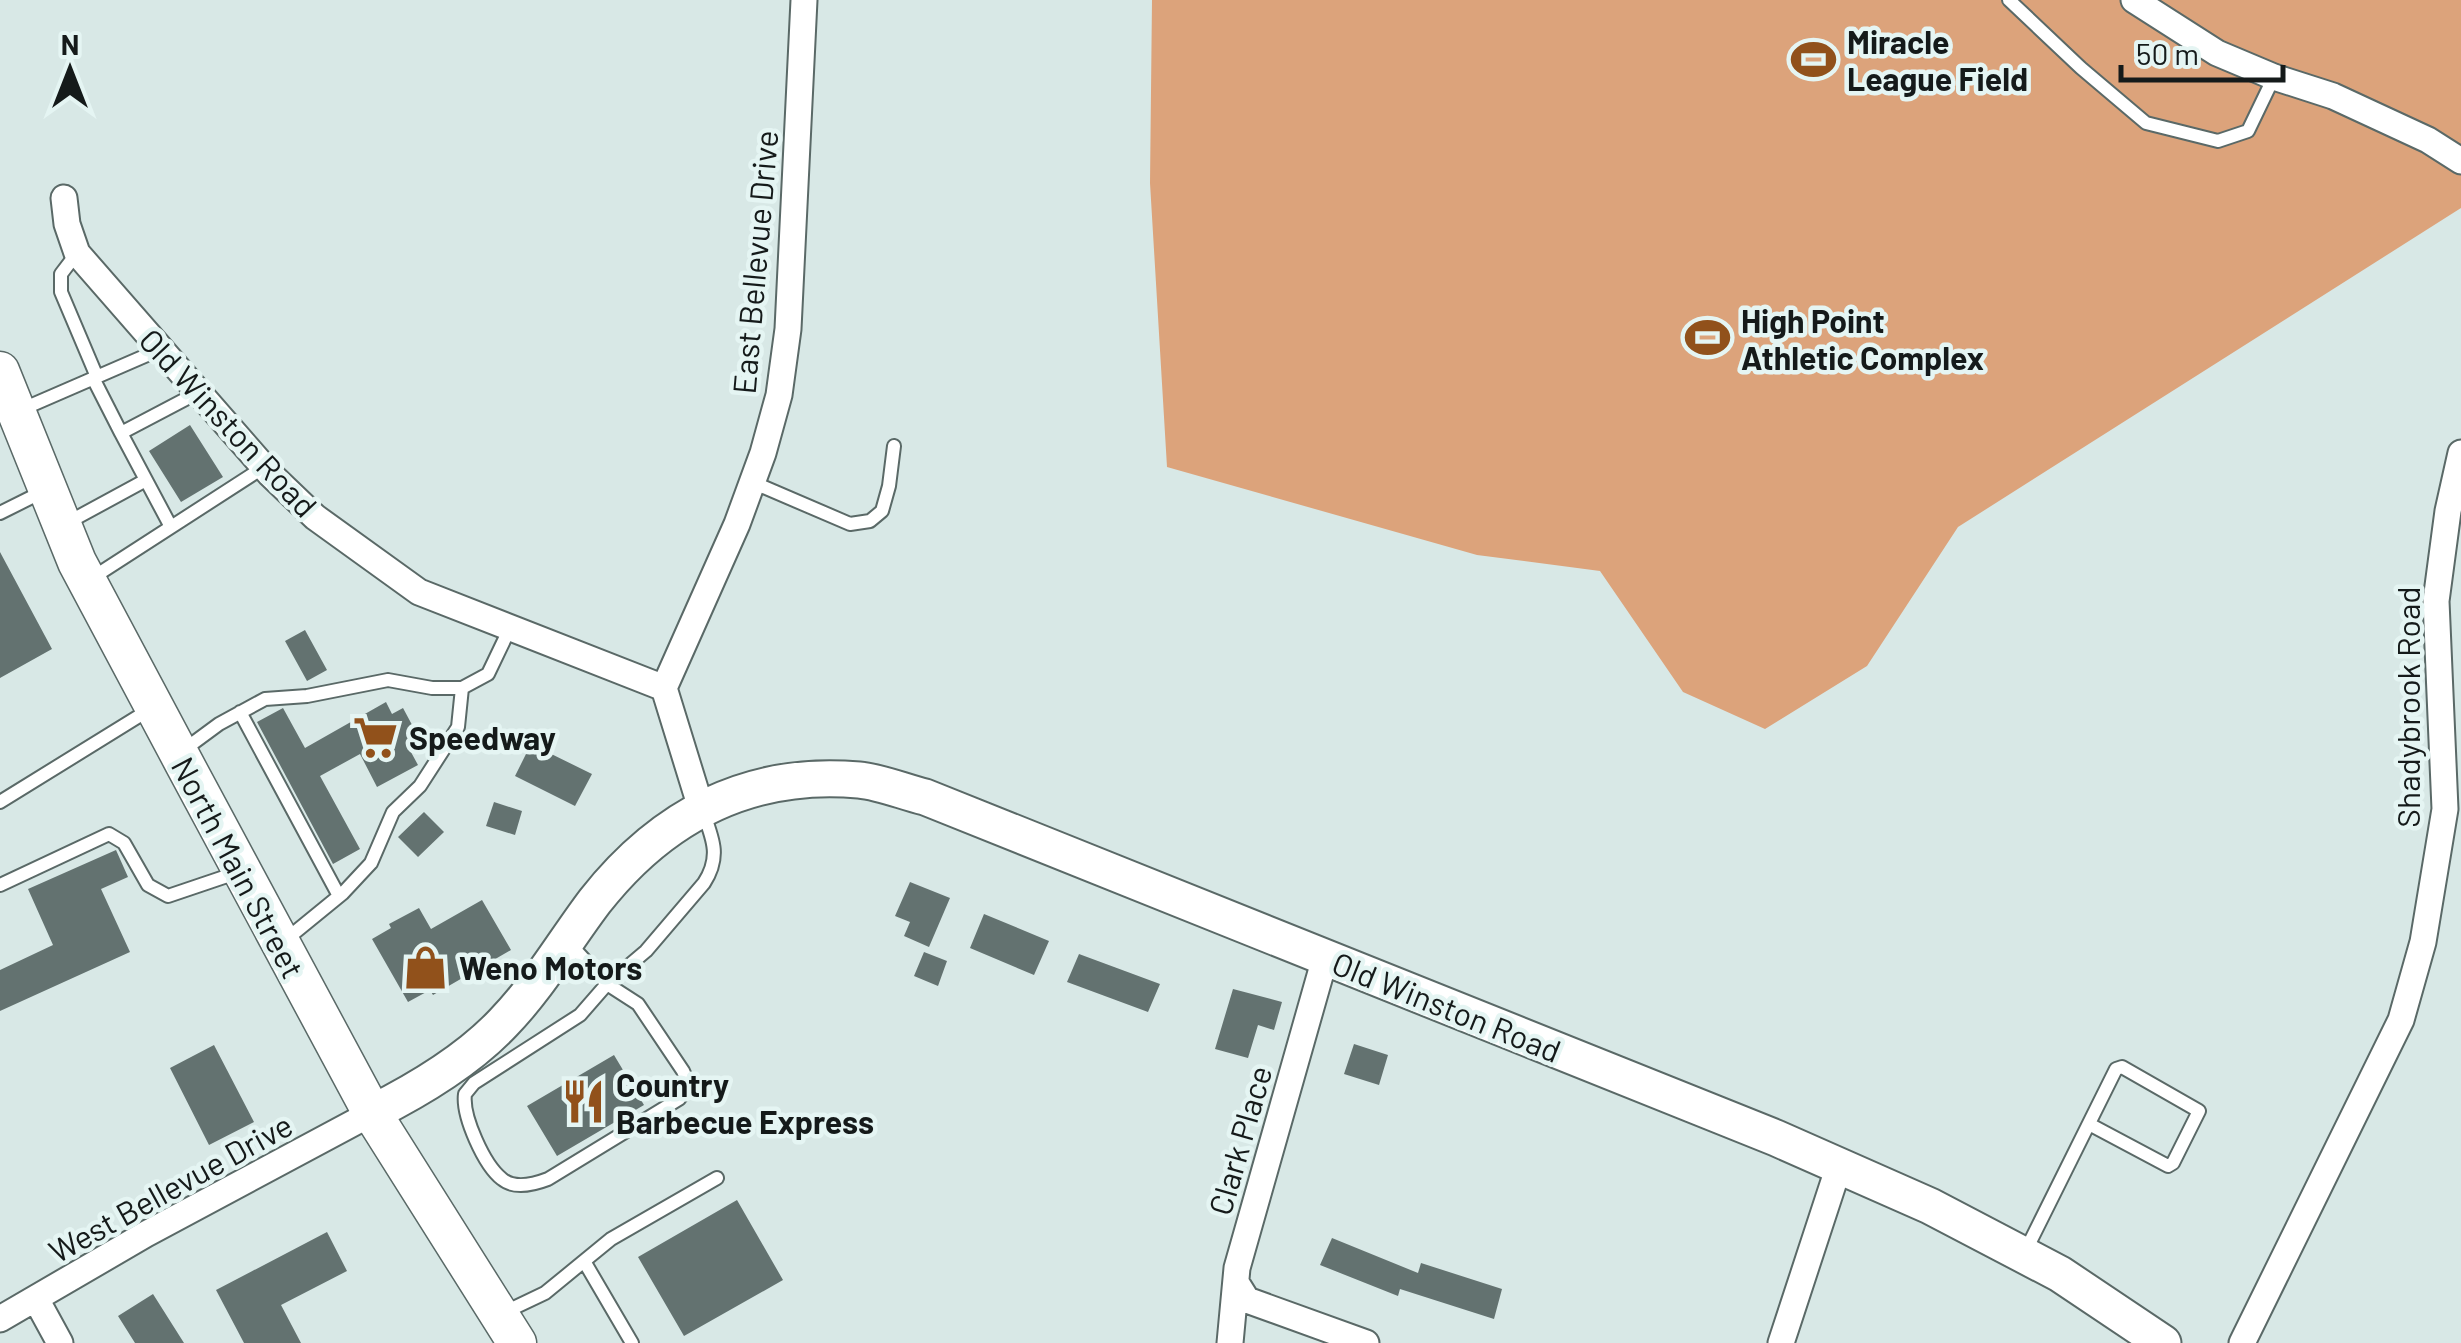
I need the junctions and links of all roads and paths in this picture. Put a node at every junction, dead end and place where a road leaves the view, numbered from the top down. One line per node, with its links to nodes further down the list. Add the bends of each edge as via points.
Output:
1 (804, 0): 18 (street, East Bellevue Drive, via 788,329 779,395)
2 (2009, 0): 4 (lane, via 2146,123 2176,133 2218,141 2248,131)
3 (2134, 0): 4 (street, via 2217,52)
4 (2274, 78): 5 (street, via 2333,96)
5 (2461, 162)
6 (64, 198): 7 (street, Old Winston Road)
7 (76, 253): 8 (street, Old Winston Road); 10 (lane, via 61,274 61,292)
8 (161, 349): 10 (lane); 11 (street, Old Winston Road)
9 (0, 371): 12 (main road, North Main Street)
10 (95, 378): 12 (lane); 13 (lane)
11 (199, 392): 13 (lane); 16 (street, Old Winston Road)
12 (10, 408): 19 (main road, North Main Street)
13 (122, 433): 17 (lane)
14 (894, 446): 18 (lane, via 882,511 870,521 850,524)
15 (2461, 453): 55 (street, Shadybrook Road, via 2436,601 2445,808 2423,942 2401,1020)
16 (264, 467): 22 (lane); 24 (street, Old Winston Road, via 315,518 419,592)
17 (146, 480): 21 (lane); 22 (lane)
18 (752, 482): 26 (street, East Bellevue Drive)
19 (46, 490): 20 (lane); 21 (main road, North Main Street)
20 (0, 513)
21 (62, 526): 23 (main road, North Main Street)
22 (171, 527): 23 (lane)
23 (88, 581): 27 (main road, North Main Street)
24 (510, 628): 25 (lane, via 488,674); 26 (street, Old Winston Road)
25 (462, 688): 28 (lane, via 388,680 265,699); 34 (lane, via 458,727 420,786 393,812 371,863)
26 (664, 688): 31 (street)
27 (154, 707): 29 (main road, North Main Street); 30 (lane)
28 (240, 712): 29 (lane); 34 (lane)
29 (179, 753): 32 (main road, North Main Street)
30 (0, 802)
31 (701, 808): 35 (street, Old Winston Road, via 652,840); 37 (street, Old Winston Road, via 759,787 812,778 864,780 926,797); 38 (lane, via 714,844 712,871 646,951)
32 (242, 872): 33 (lane, via 168,896 148,886 124,843 109,834); 36 (main road, North Main Street)
33 (0, 885)
34 (339, 896): 36 (lane)
35 (568, 941): 38 (lane); 39 (street, Old Winston Road, via 502,1024 410,1094)
36 (281, 944): 39 (main road, North Main Street)
37 (1325, 958): 41 (street, Old Winston Road); 45 (street, Clark Place, via 1236,1268)
38 (606, 984): 38 (lane, via 580,1015 465,1094 469,1124 502,1179 522,1185 548,1179 686,1090 683,1071 638,1004)
39 (372, 1114): 46 (street, West Bellevue Drive); 48 (main road, North Main Street)
40 (2088, 1124): 40 (lane, via 2122,1067 2199,1110 2168,1166); 43 (lane)
41 (1840, 1166): 43 (street, Old Winston Road); 53 (street)
42 (717, 1178): 44 (lane)
43 (2024, 1255): 54 (street, Old Winston Road)
44 (584, 1261): 48 (lane); 50 (lane)
45 (1237, 1284): 51 (street, Clark Place); 52 (street, via 1247,1300)
46 (36, 1300): 47 (street, West Bellevue Drive); 49 (street)
47 (0, 1318)
48 (508, 1329)
49 (60, 1343)
50 (632, 1343)
51 (1230, 1343)
52 (1366, 1343)
53 (1782, 1343)
54 (2163, 1343)
55 (2242, 1343)

